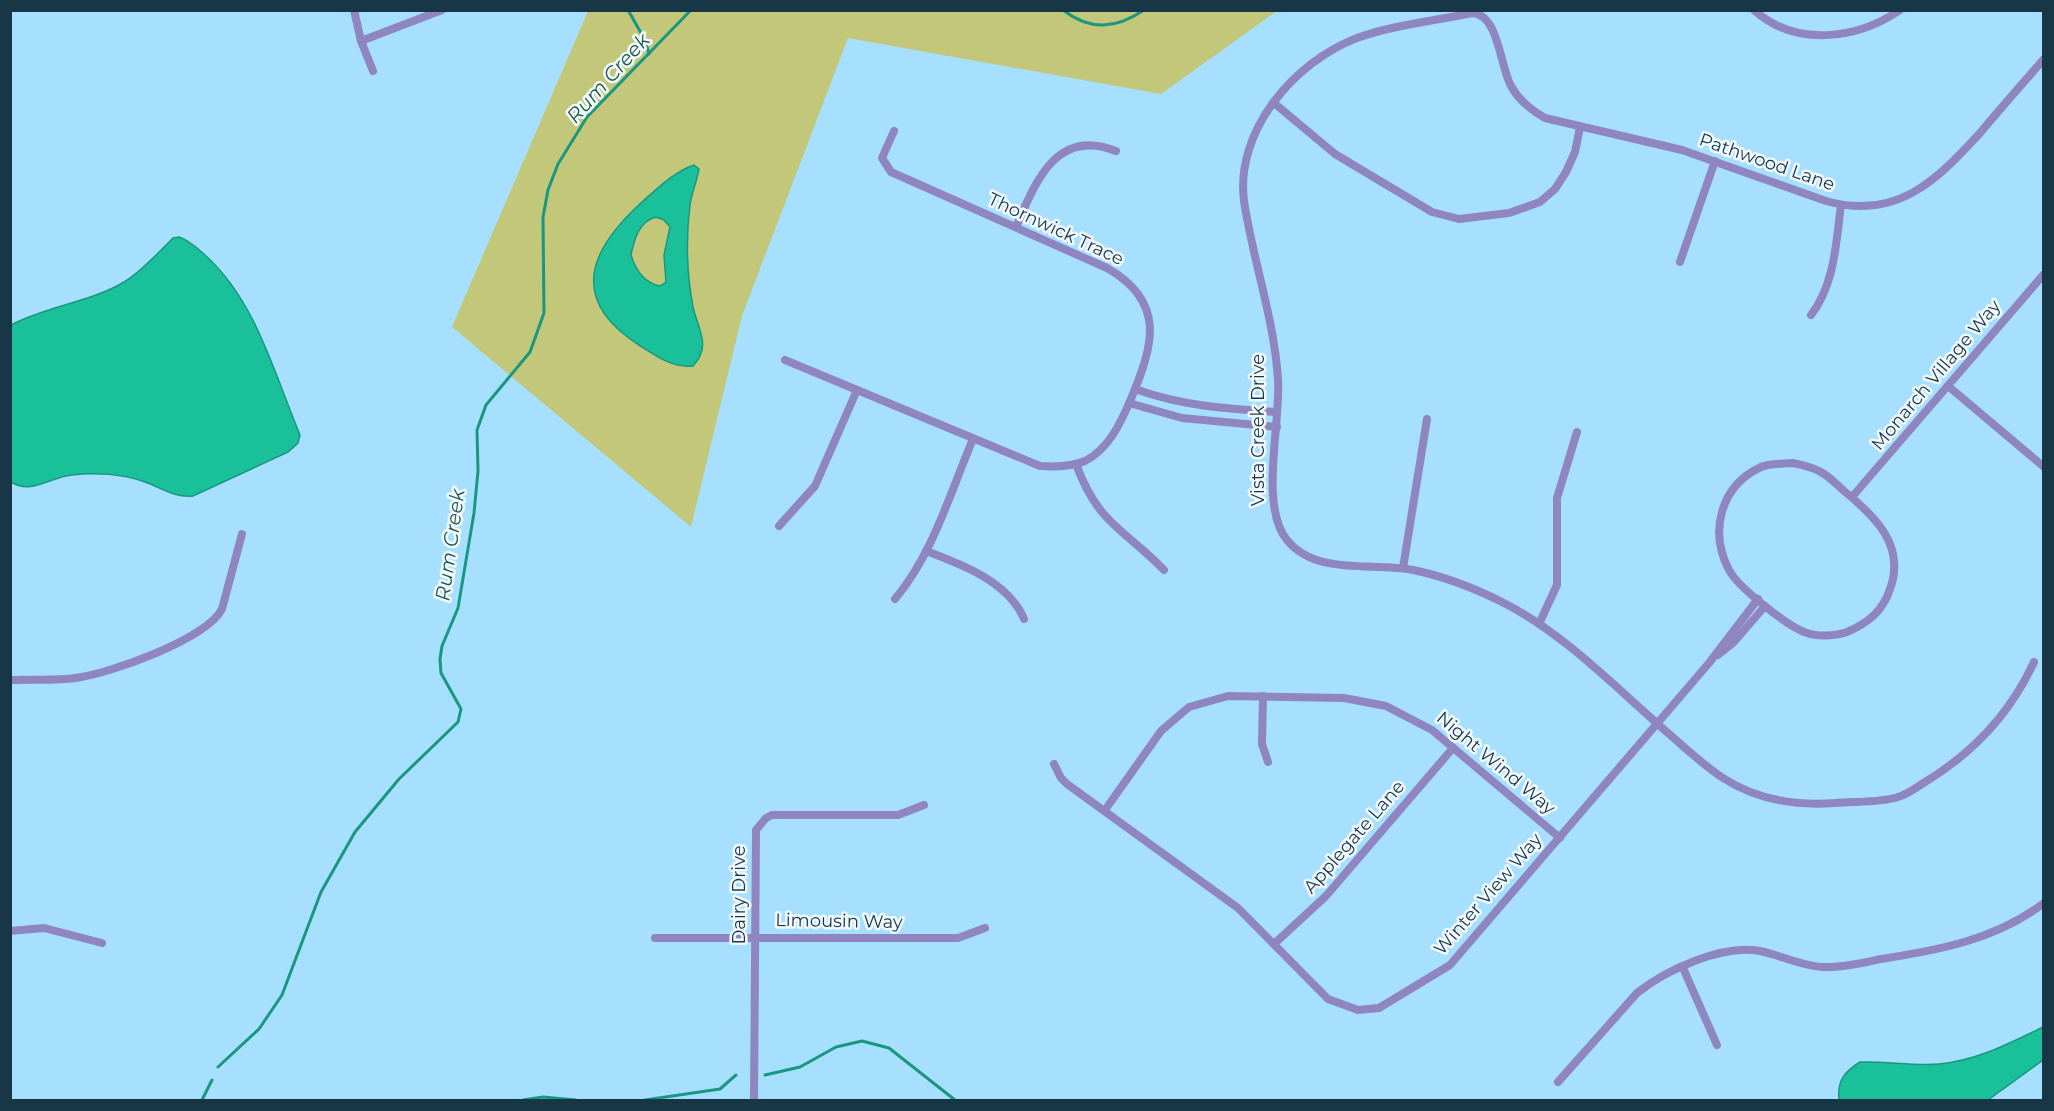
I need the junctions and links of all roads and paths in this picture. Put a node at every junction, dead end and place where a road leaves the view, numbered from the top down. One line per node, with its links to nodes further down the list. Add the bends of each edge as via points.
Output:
1 (354, 10): 6 (street)
2 (442, 10): 6 (street)
3 (1754, 10): 4 (street, via 1784,30 1823,35 1862,29)
4 (1900, 10)
5 (1485, 17): 9 (street, Vista Creek Drive, via 1472,13 1351,41 1312,64); 10 (street, Pathwood Lane, via 1519,98 1545,118)
6 (360, 40): 8 (street)
7 (2043, 59): 14 (street, Pathwood Lane, via 1950,166 1929,184 1886,203)
8 (374, 71)
9 (1275, 103): 10 (street, via 1335,154 1426,208 1459,219 1515,212 1540,201 1555,189 1566,172); 25 (street, Vista Creek Drive, via 1252,139 1243,183 1274,336)
10 (1580, 127): 13 (street, Pathwood Lane)
11 (894, 131): 15 (street, Thornwick Trace, via 882,158 891,172)
12 (1116, 151): 15 (street, via 1094,146 1076,148 1057,157 1038,177)
13 (1715, 161): 14 (street, Pathwood Lane); 16 (street)
14 (1841, 205): 18 (street, via 1829,281)
15 (1016, 227): 21 (street, Thornwick Trace, via 1107,268 1135,289 1151,331 1149,354)
16 (1680, 262)
17 (2043, 274): 20 (street, Monarch Village Way)
18 (1811, 315)
19 (785, 360): 22 (street, Thornwick Trace)
20 (1948, 386): 32 (street); 33 (street, Monarch Village Way)
21 (1135, 389): 23 (street, Thornwick Trace); 24 (street)
22 (857, 390): 30 (street, Thornwick Trace); 34 (street, via 815,486)
23 (1129, 403): 27 (street); 31 (street, Thornwick Trace, via 1106,445)
24 (1202, 407): 25 (street); 27 (street)
25 (1277, 412): 28 (street, Vista Creek Drive)
26 (1427, 419): 37 (street)
27 (1202, 421): 28 (street)
28 (1276, 428): 37 (street, Vista Creek Drive, via 1274,511 1288,541 1317,561)
29 (1577, 432): 43 (street, via 1557,498 1557,585)
30 (973, 439): 31 (street, Thornwick Trace, via 1034,464); 36 (street)
31 (1076, 464): 38 (street, via 1094,505)
32 (2043, 467)
33 (1852, 497): 40 (street, via 1821,471 1793,463 1762,467 1736,484 1720,511 1718,543 1730,573); 41 (street, via 1879,522 1892,544 1895,575 1886,603 1866,624 1837,635 1807,633)
34 (779, 526)
35 (242, 534): 46 (street, via 222,609 216,620 196,633 105,673 72,679)
36 (927, 551): 39 (street); 42 (street, via 999,587)
37 (1403, 568): 43 (street, Vista Creek Drive, via 1473,590 1507,604)
38 (1164, 570)
39 (895, 599)
40 (1758, 599): 41 (street); 44 (street, Winter View Way)
41 (1765, 606): 44 (street, Winter View Way, via 1733,643)
42 (1024, 619)
43 (1539, 624): 48 (street, Vista Creek Drive)
44 (1714, 658): 48 (street, Winter View Way)
45 (2034, 662): 48 (street, Vista Creek Drive, via 2015,699 1973,746 1947,769 1892,799 1811,804 1763,797 1717,774)
46 (10, 680)
47 (1263, 696): 49 (street, Night Wind Way, via 1372,702 1418,721); 50 (street, via 1262,744); 53 (street, Night Wind Way, via 1217,697 1180,712 1161,731)
48 (1657, 724): 54 (street, Winter View Way)
49 (1453, 748): 54 (street, Night Wind Way); 61 (street, Applegate Lane, via 1326,896)
50 (1268, 762)
51 (1054, 764): 53 (street, Winter View Way, via 1061,778)
52 (924, 805): 58 (street, Dairy Drive, via 898,815 780,814 765,818 756,830)
53 (1104, 810): 61 (street, Winter View Way, via 1225,897)
54 (1560, 838): 61 (street, Winter View Way, via 1450,965 1379,1008 1358,1010 1328,999)
55 (2043, 903): 62 (street, via 1993,932 1932,951 1822,967 1766,952 1737,949)
56 (985, 928): 58 (street, Limousin Way, via 958,938)
57 (10, 931): 60 (street, via 44,928)
58 (755, 936): 59 (street, Limousin Way); 65 (street, Dairy Drive)
59 (655, 938)
60 (102, 943)
61 (1274, 944)
62 (1683, 968): 63 (street); 64 (street, via 1632,997)
63 (1717, 1045)
64 (1558, 1082)
65 (754, 1101)

